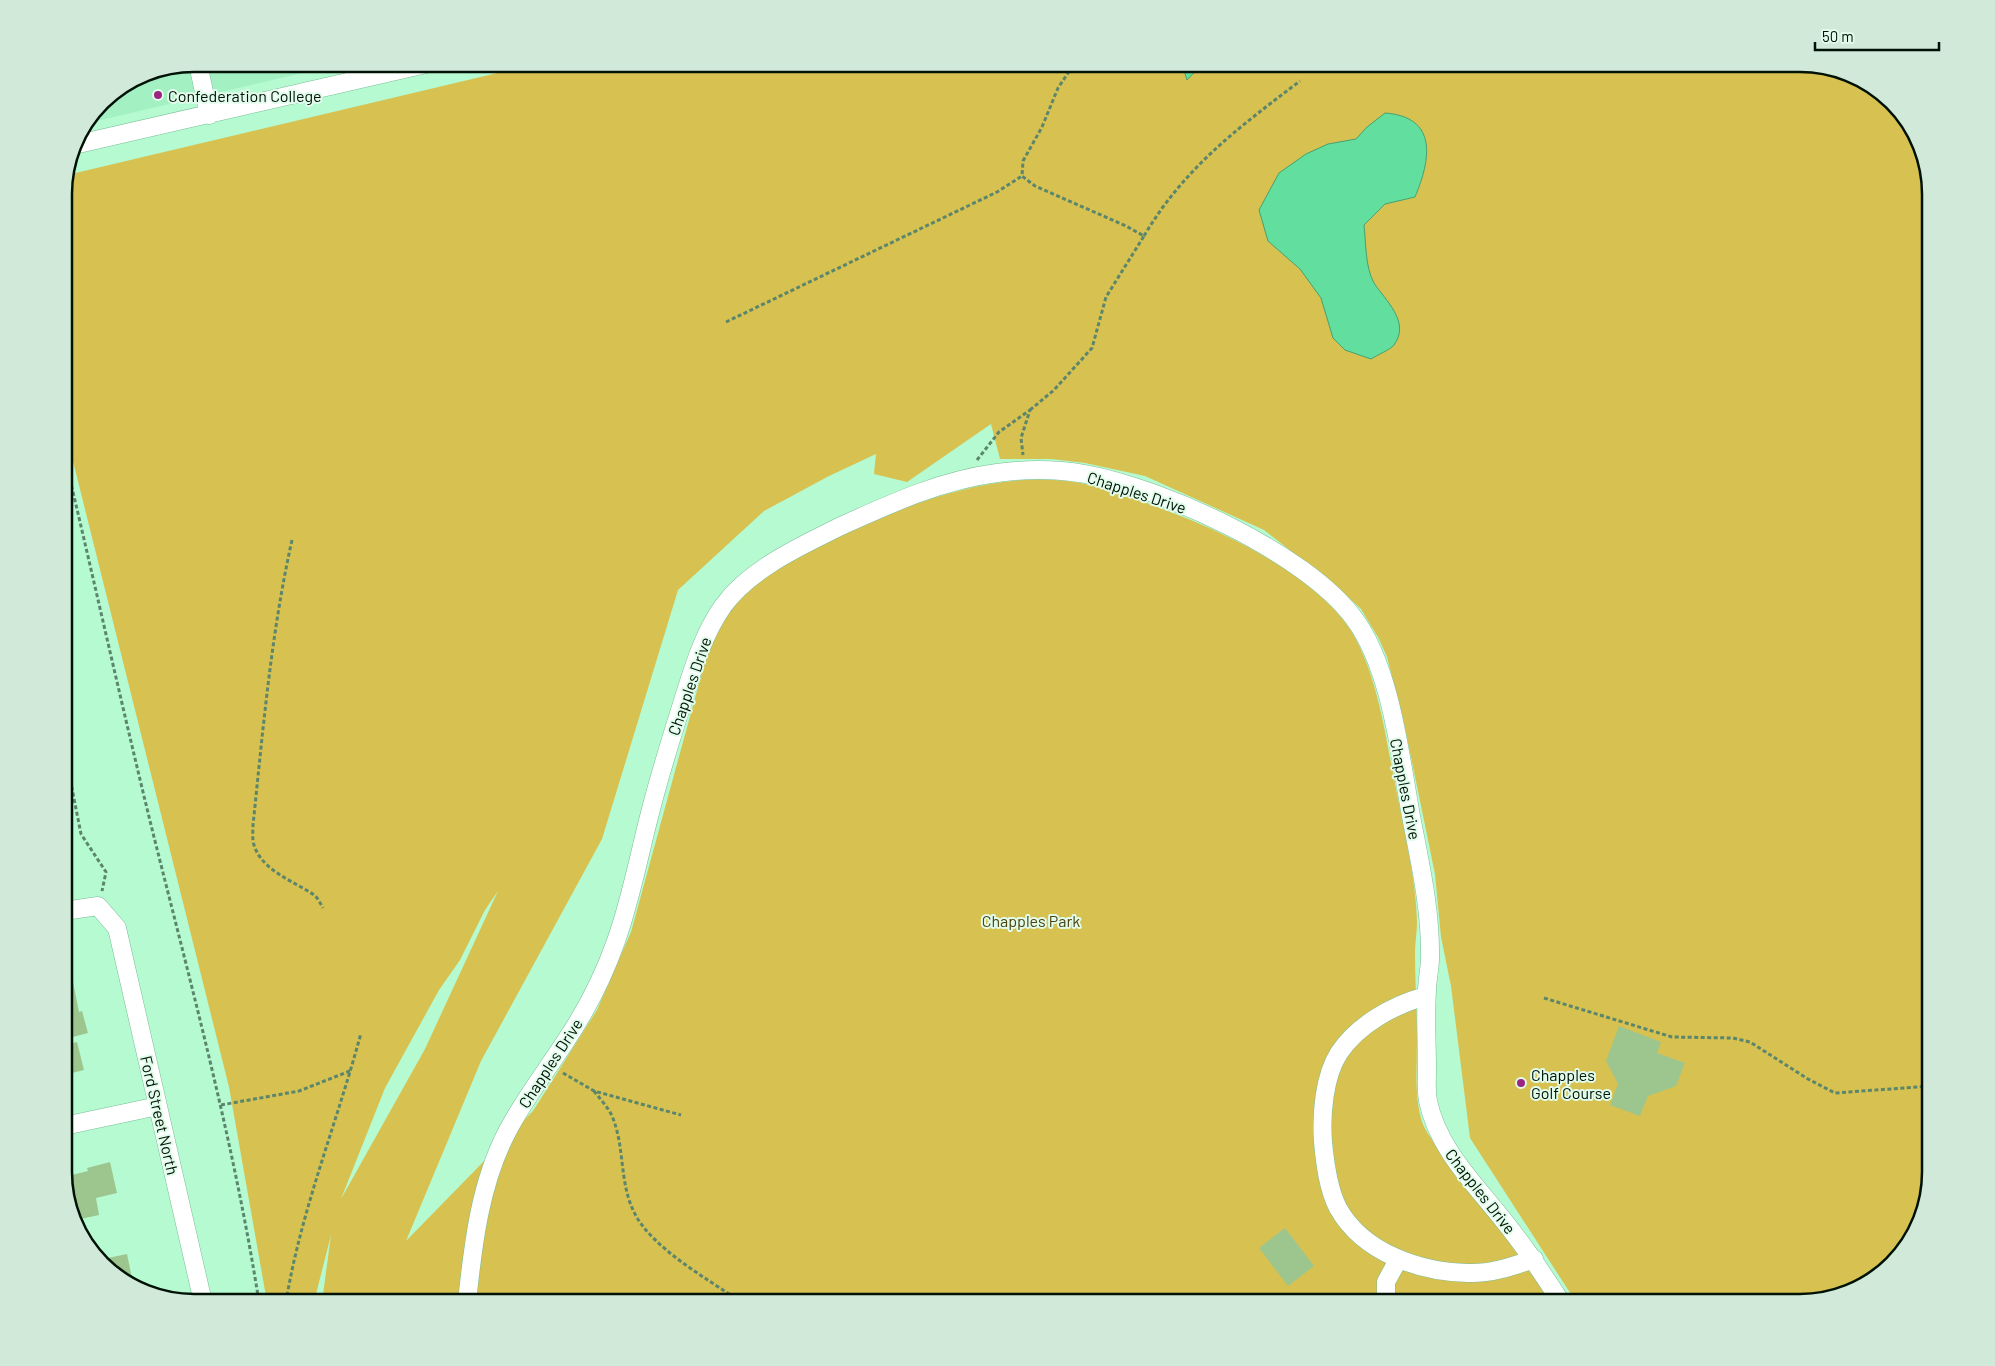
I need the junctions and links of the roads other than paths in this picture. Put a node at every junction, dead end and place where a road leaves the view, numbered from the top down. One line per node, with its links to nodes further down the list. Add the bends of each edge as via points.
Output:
1 (200, 73): 3 (street)
2 (388, 73): 3 (street)
3 (209, 115): 4 (street)
4 (85, 143)
5 (73, 910): 7 (street, Ford Street North, via 98,906 117,928)
6 (1426, 996): 9 (street, Chapples Drive, via 1427,1098 1436,1127 1448,1150); 10 (street, via 1382,1014 1339,1053 1328,1086 1324,1113 1324,1153 1339,1208 1361,1236); 12 (street, Chapples Drive, via 1430,958 1426,899 1401,759 1377,660 1350,612 1318,583 1266,546 1167,499 1106,479 1059,470 1025,470 971,478 915,494 820,536 772,564 725,603 709,629 691,673 655,794 624,918 610,958 585,1008 506,1133 489,1175 480,1211)
7 (158, 1106): 8 (street); 11 (street, Ford Street North)
8 (73, 1124)
9 (1534, 1259): 10 (street, via 1503,1270 1469,1273 1436,1270); 14 (street, Chapples Drive)
10 (1398, 1260): 13 (street, via 1386,1282)
11 (201, 1294)
12 (468, 1294)
13 (1386, 1294)
14 (1556, 1294)

